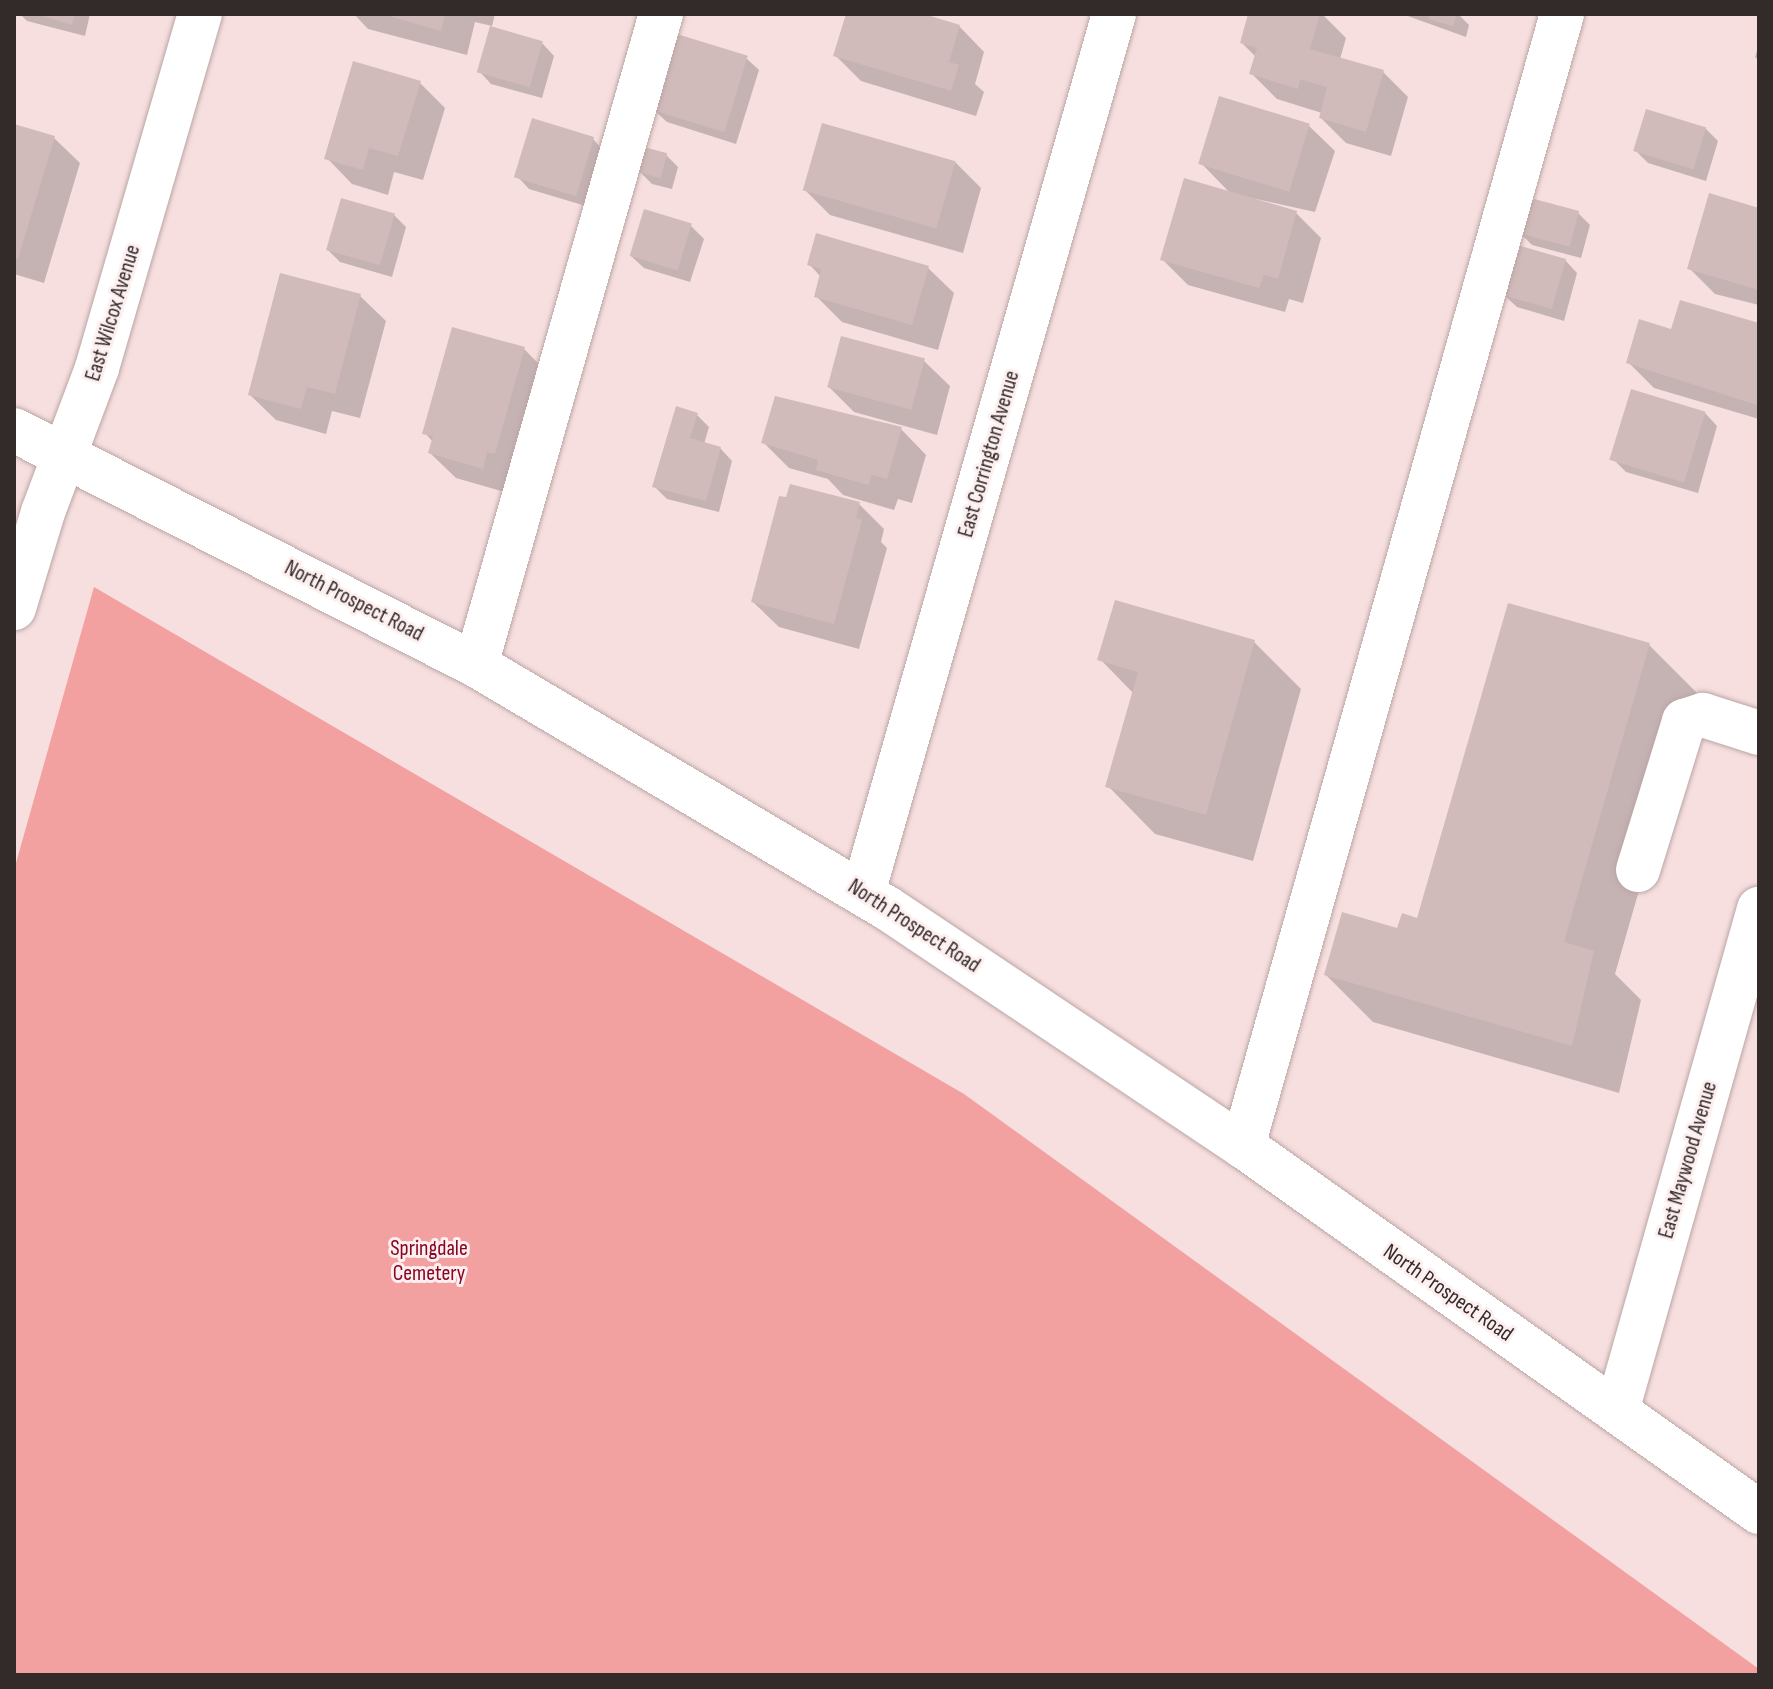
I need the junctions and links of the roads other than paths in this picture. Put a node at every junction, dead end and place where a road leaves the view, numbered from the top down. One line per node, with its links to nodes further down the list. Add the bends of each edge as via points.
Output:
1 (200, 14): 6 (main road, East Wilcox Avenue, via 105,343)
2 (661, 14): 8 (main road)
3 (1114, 14): 11 (main road, East Corrington Avenue)
4 (1562, 14): 13 (main road)
5 (14, 430): 6 (main road, North Prospect Road)
6 (66, 456): 7 (main road, East Wilcox Avenue); 8 (main road, North Prospect Road)
7 (14, 608)
8 (476, 665): 11 (main road, North Prospect Road)
9 (1759, 733): 10 (main road, via 1703,715 1684,721)
10 (1638, 870)
11 (863, 893): 13 (main road, North Prospect Road)
12 (1759, 909): 14 (main road, East Maywood Avenue)
13 (1243, 1146): 14 (main road, North Prospect Road)
14 (1617, 1411): 15 (main road, North Prospect Road)
15 (1759, 1512)

